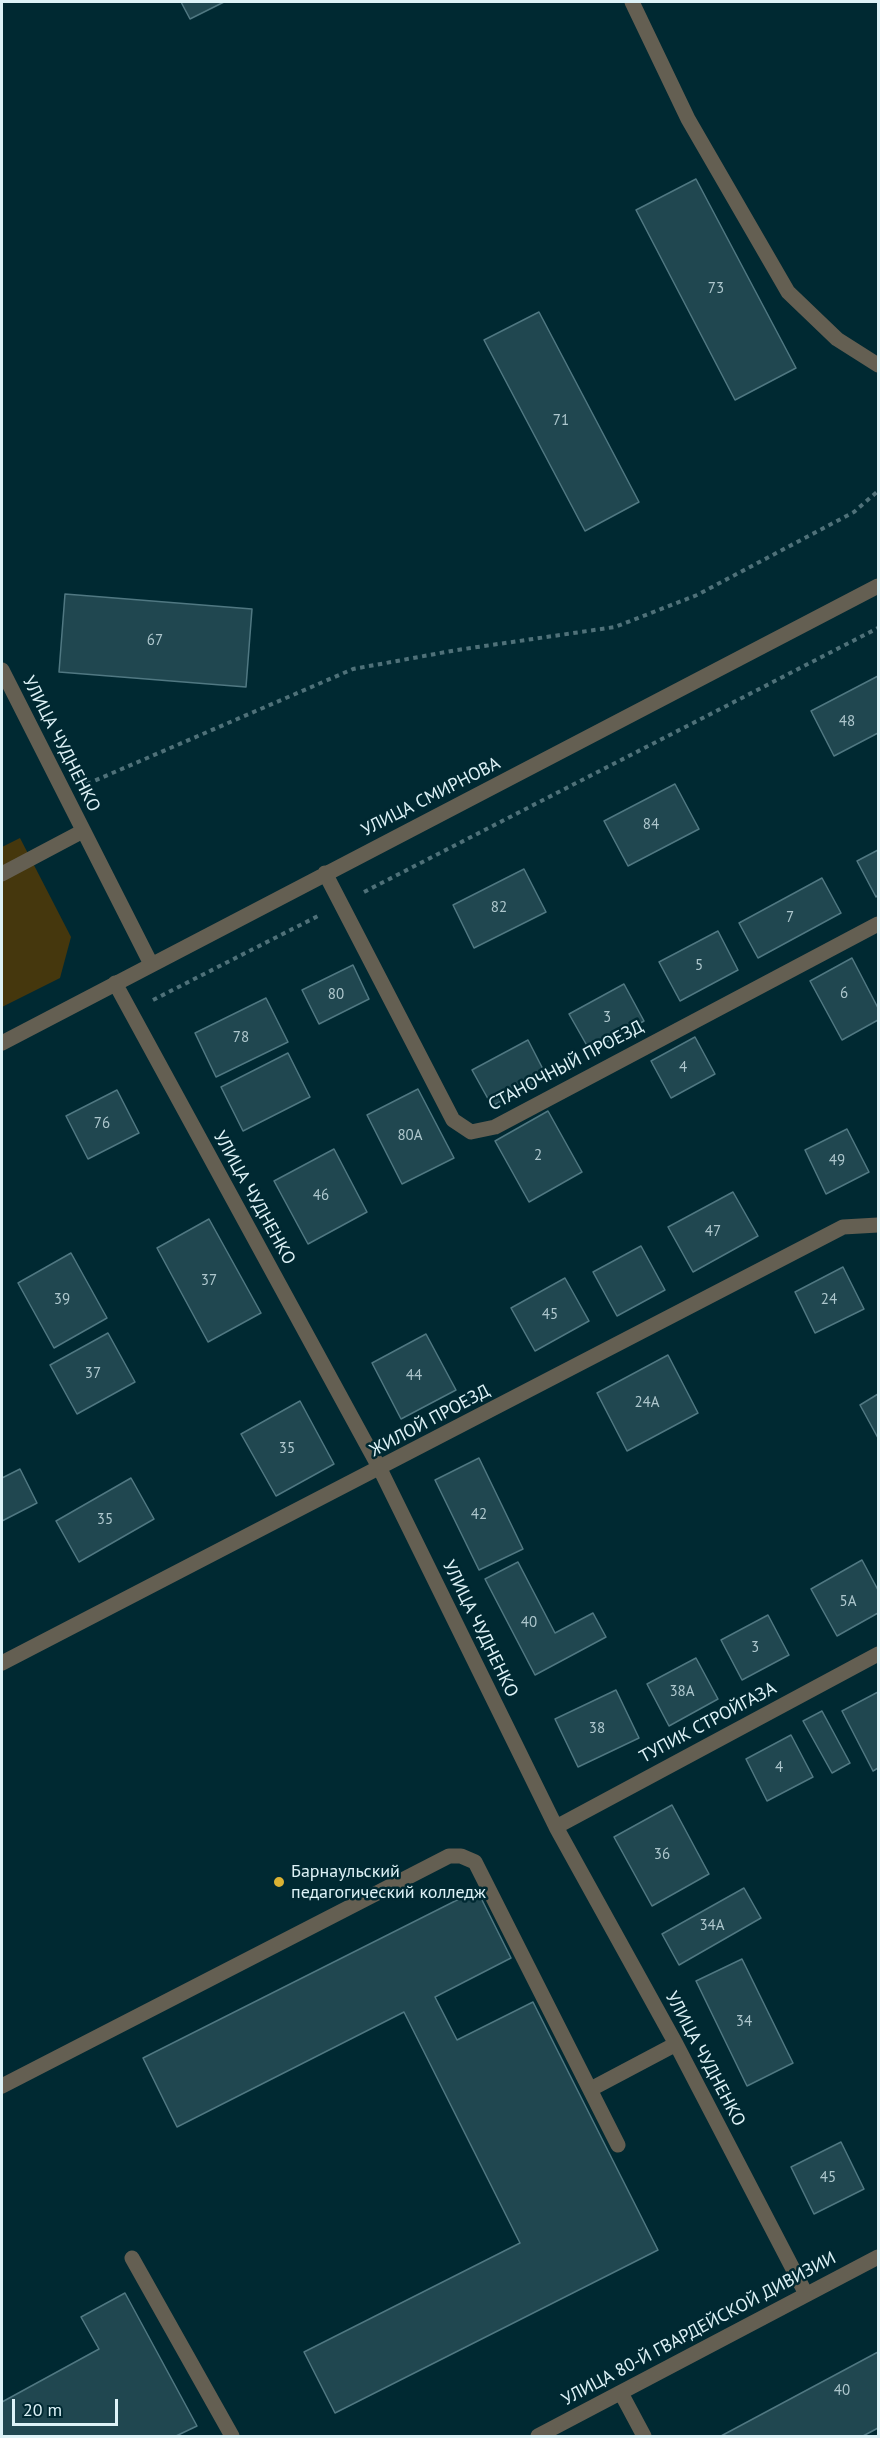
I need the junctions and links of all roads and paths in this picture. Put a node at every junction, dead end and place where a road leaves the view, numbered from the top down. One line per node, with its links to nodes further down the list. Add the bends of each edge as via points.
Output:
1 (632, 2): 2 (street, via 688,118 788,292 837,339)
2 (879, 364)
3 (879, 491): 7 (path, via 854,512 697,595 615,627 353,669)
4 (879, 586): 9 (street, УЛИЦА СМИРНОВА)
5 (879, 628): 11 (path)
6 (2, 670): 7 (street, УЛИЦА ЧУДНЕНКО)
7 (64, 794): 8 (street, УЛИЦА ЧУДНЕНКО)
8 (83, 831): 10 (street); 13 (street, УЛИЦА ЧУДНЕНКО)
9 (325, 873): 11 (street, СТАНОЧНЫЙ ПРОЕЗД); 13 (street, УЛИЦА СМИРНОВА)
10 (2, 874)
11 (342, 904): 12 (street, СТАНОЧНЫЙ ПРОЕЗД, via 453,1120 471,1132 495,1127); 15 (path)
12 (879, 924)
13 (151, 964): 14 (street, УЛИЦА СМИРНОВА)
14 (115, 983): 15 (street, УЛИЦА ЧУДНЕНКО); 16 (street, УЛИЦА СМИРНОВА)
15 (131, 1012): 18 (street, УЛИЦА ЧУДНЕНКО)
16 (2, 1043)
17 (879, 1225): 18 (street, ЖИЛОЙ ПРОЕЗД, via 843,1227)
18 (380, 1469): 20 (street, ЖИЛОЙ ПРОЕЗД); 21 (street, УЛИЦА ЧУДНЕНКО)
19 (879, 1654): 21 (street, ТУПИК СТРОЙГАЗА)
20 (2, 1663)
21 (556, 1827): 22 (street, УЛИЦА ЧУДНЕНКО)
22 (676, 2044): 24 (street); 28 (street, УЛИЦА ЧУДНЕНКО)
23 (2, 2086): 24 (street, via 449,1857 461,1856 475,1862)
24 (591, 2089): 25 (street)
25 (618, 2145)
26 (879, 2257): 28 (street, УЛИЦА 80-Й ГВАРДЕЙСКОЙ ДИВИЗИИ)
27 (132, 2259): 30 (street)
28 (806, 2294): 29 (street, УЛИЦА 80-Й ГВАРДЕЙСКОЙ ДИВИЗИИ)
29 (621, 2393): 31 (street, УЛИЦА 80-Й ГВАРДЕЙСКОЙ ДИВИЗИИ); 32 (street)
30 (232, 2436)
31 (538, 2436)
32 (644, 2436)

